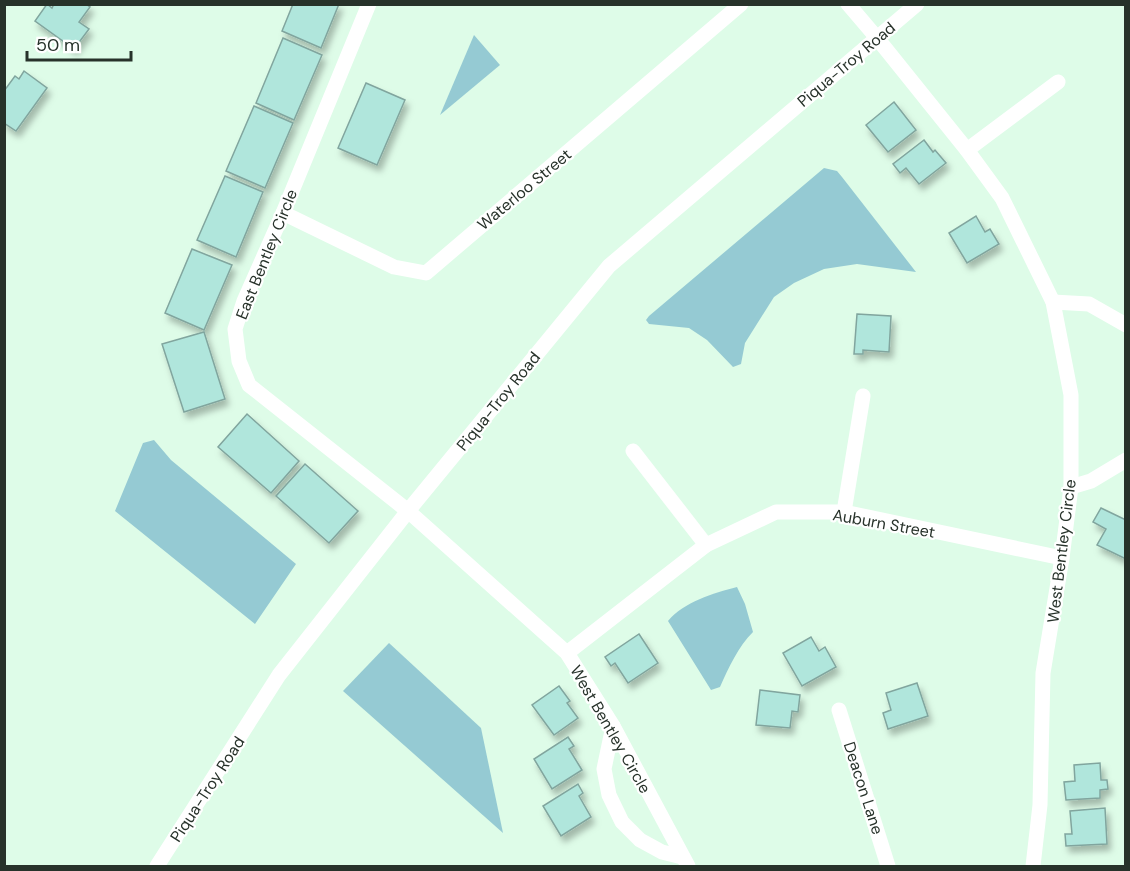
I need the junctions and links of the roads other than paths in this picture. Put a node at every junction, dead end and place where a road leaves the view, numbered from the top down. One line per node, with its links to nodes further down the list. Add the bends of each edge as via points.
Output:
1 (369, 4): 8 (street, East Bentley Circle)
2 (741, 4): 8 (street, Waterloo Street, via 426,273 394,267)
3 (848, 4): 5 (street)
4 (916, 4): 5 (street, Piqua-Troy Road)
5 (877, 38): 7 (street, West Bentley Circle); 15 (street, Piqua-Troy Road, via 609,266)
6 (1058, 82): 7 (street)
7 (967, 150): 9 (street, West Bentley Circle, via 1002,198)
8 (283, 213): 15 (street, East Bentley Circle, via 244,301 236,329 239,361 249,385)
9 (1053, 302): 10 (street, via 1089,304); 14 (street, West Bentley Circle, via 1071,395)
10 (1125, 325)
11 (863, 396): 16 (street)
12 (633, 452): 17 (street)
13 (1125, 460): 14 (street)
14 (1071, 488): 18 (street, West Bentley Circle)
15 (408, 511): 19 (street, West Bentley Circle); 23 (street, Piqua-Troy Road, via 279,675)
16 (844, 512): 17 (street, Auburn Street, via 776,512); 18 (street, Auburn Street)
17 (706, 545): 19 (street, Auburn Street)
18 (1062, 558): 25 (street, West Bentley Circle, via 1043,673 1040,805)
19 (567, 653): 21 (street, West Bentley Circle)
20 (839, 710): 24 (street, Deacon Lane)
21 (613, 726): 22 (street, West Bentley Circle); 22 (street, via 604,769 609,795 622,822 639,840)
22 (685, 862)
23 (157, 867)
24 (888, 867)
25 (1033, 867)

